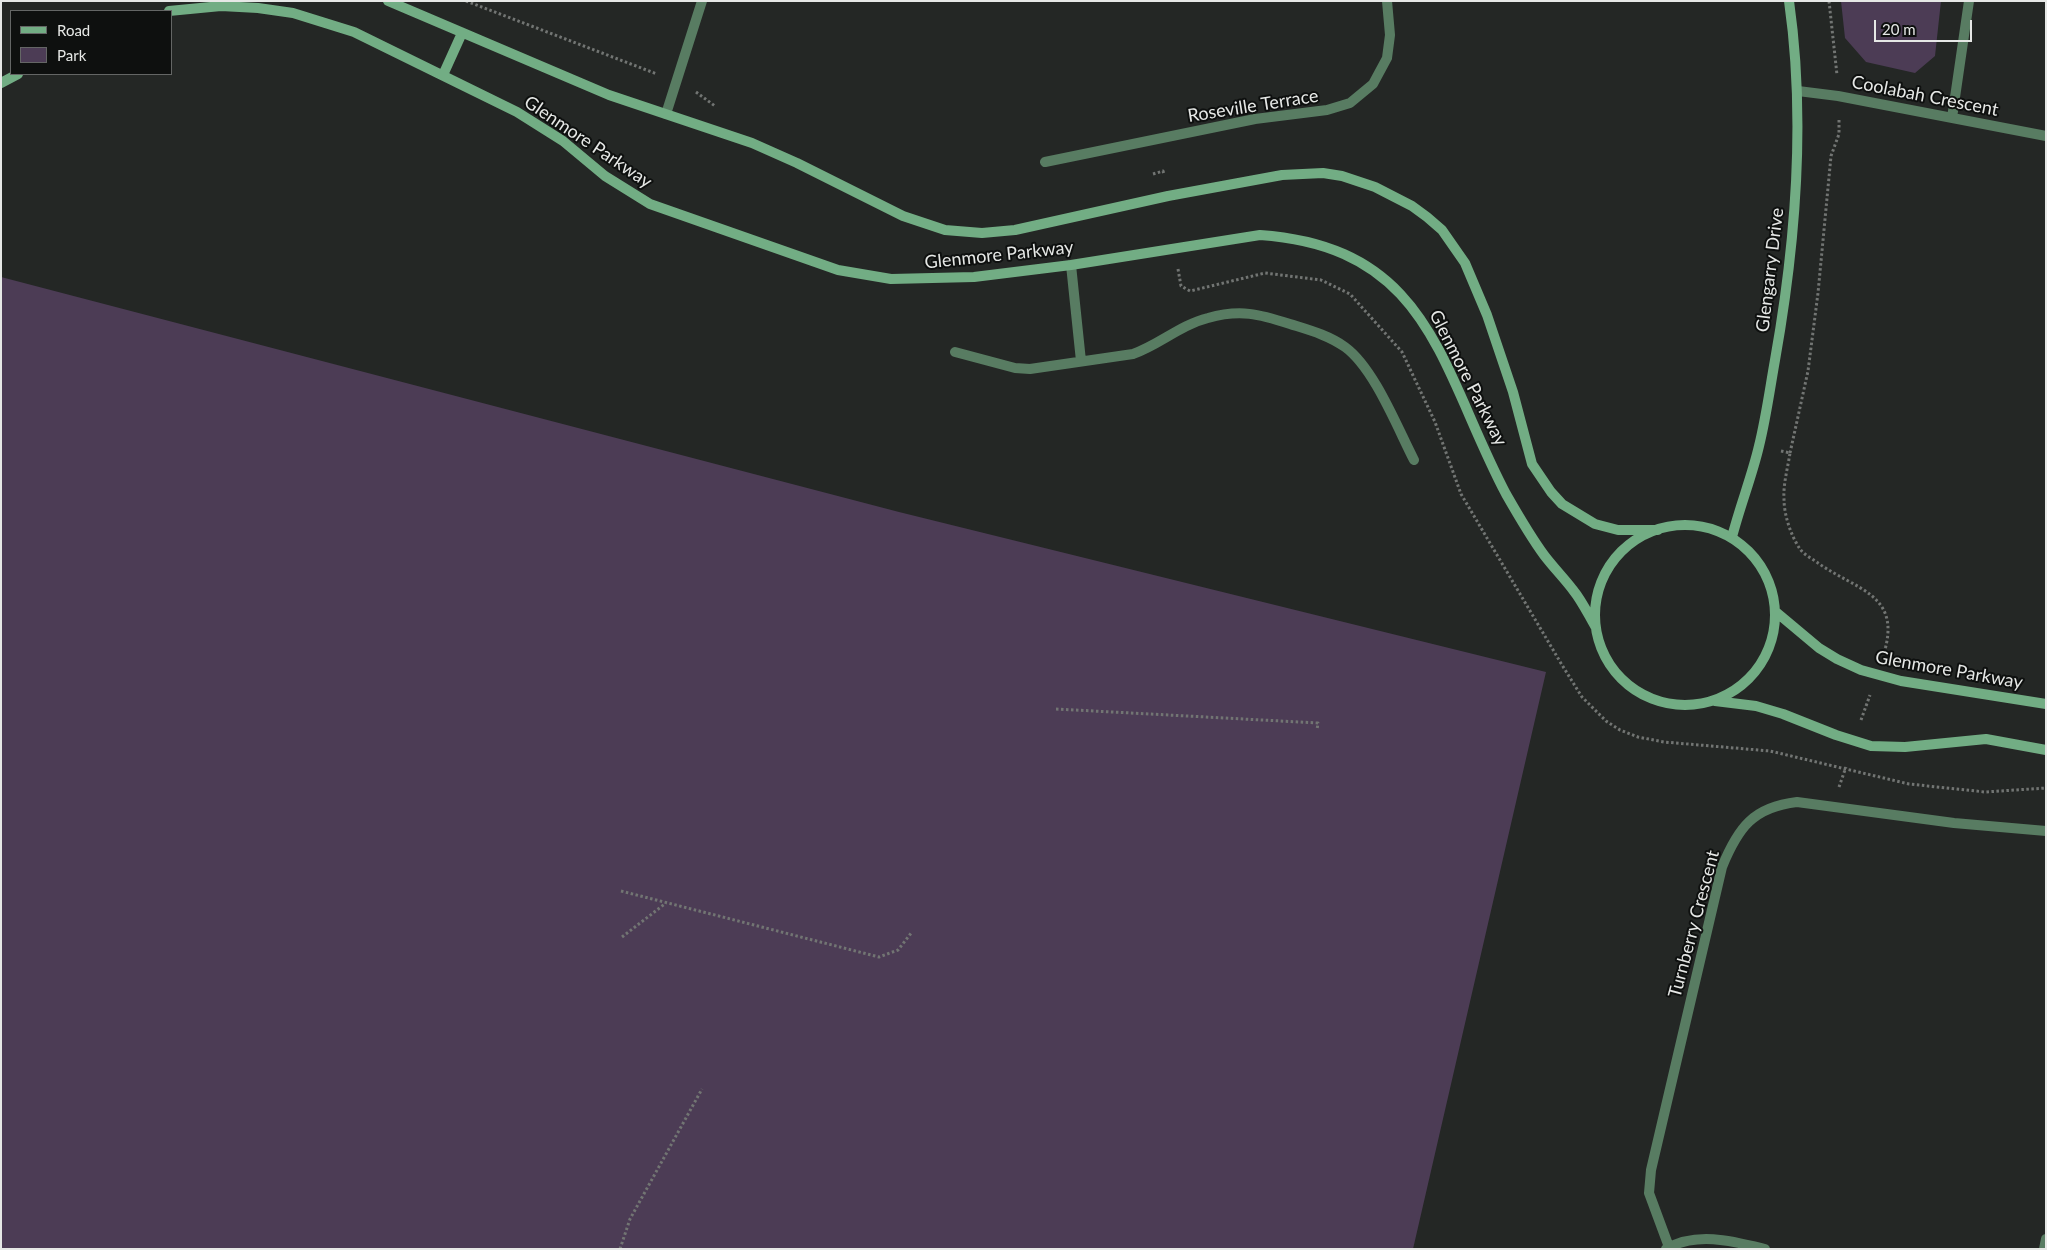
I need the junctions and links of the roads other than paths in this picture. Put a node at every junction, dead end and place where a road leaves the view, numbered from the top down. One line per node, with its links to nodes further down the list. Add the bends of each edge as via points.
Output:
1 (388, 1): 7 (main road, Glenmore Parkway)
2 (702, 1): 12 (street)
3 (1387, 1): 15 (street, Roseville Terrace, via 1390,35 1387,58 1373,84 1350,103 1327,110 1255,118)
4 (1789, 1): 11 (main road, Glengarry Drive)
5 (1969, 1): 13 (street)
6 (172, 11): 9 (main road, Glenmore Parkway, via 221,6 292,12 354,32)
7 (462, 33): 9 (main road); 12 (main road, Glenmore Parkway, via 575,81)
8 (16, 75): 10 (main road)
9 (443, 75): 16 (main road, Glenmore Parkway, via 538,124 605,176 650,204 838,270 891,279 948,279)
10 (1, 84)
11 (1798, 91): 13 (street, Coolabah Crescent); 21 (main road, Glengarry Drive, via 1795,198 1787,290 1759,446)
12 (666, 114): 20 (main road, Glenmore Parkway, via 752,143 903,216 945,230 998,232 1282,175 1323,173 1376,187 1412,206 1442,230 1465,263 1487,315 1530,456 1541,480 1562,504 1596,524 1618,530)
13 (1952, 118): 14 (street, Coolabah Crescent)
14 (2046, 136)
15 (1045, 162)
16 (1071, 265): 18 (street); 23 (main road, Glenmore Parkway, via 1260,235 1285,236 1333,249 1379,274 1398,290 1424,321 1517,513 1545,557 1574,591)
17 (955, 352): 18 (street, via 1023,369)
18 (1081, 361): 19 (street, via 1147,349 1193,323 1209,318 1261,314 1323,334 1353,354 1370,374)
19 (1414, 460)
20 (1658, 530): 21 (main road, via 1681,526 1708,527); 23 (main road, via 1631,543 1616,556 1603,577 1596,601)
21 (1732, 537): 22 (main road, via 1750,551 1764,569 1773,590)
22 (1776, 612): 24 (main road, via 1773,637 1763,660 1747,680); 25 (main road, Glenmore Parkway, via 1819,648 1861,670 1901,681)
23 (1595, 626): 24 (main road, via 1602,650 1615,670 1633,688 1655,699 1679,704)
24 (1711, 701): 26 (main road, via 1756,706 1871,746 1905,747 1986,739)
25 (2046, 704)
26 (2046, 750)
27 (2046, 830): 29 (street, Turnberry Crescent, via 1954,823 1797,802 1773,806 1748,822 1737,836 1722,867 1649,1181 1649,1193)
28 (2046, 1239): 31 (street)
29 (1667, 1248): 30 (street, via 1694,1239 1714,1238)
30 (1764, 1249)
31 (2044, 1249)

